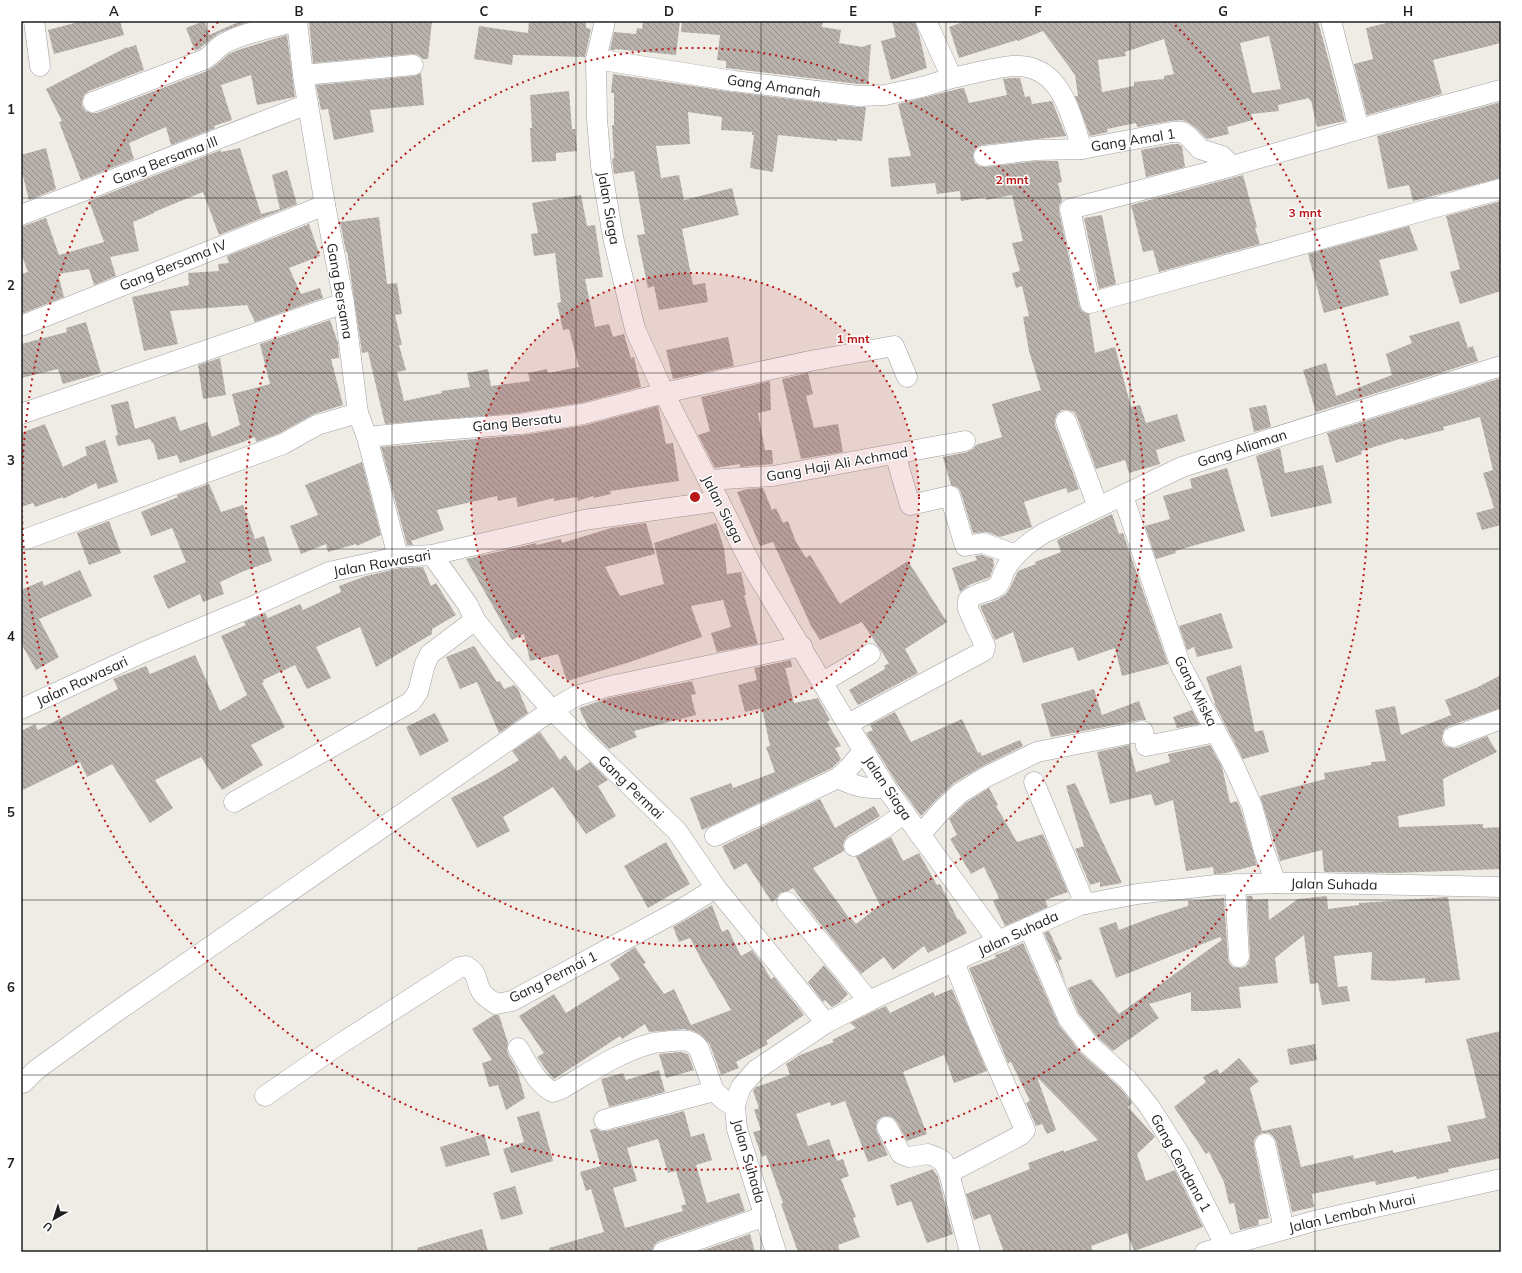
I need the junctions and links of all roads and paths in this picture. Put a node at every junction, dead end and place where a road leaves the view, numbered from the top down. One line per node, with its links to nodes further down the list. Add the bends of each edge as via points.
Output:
1 (34, 21): 8 (street)
2 (297, 21): 9 (street, Gang Bersama); 12 (street, via 241,36 226,42 203,60)
3 (605, 21): 6 (street, Jalan Siaga)
4 (926, 21): 10 (street)
5 (1331, 21): 14 (street)
6 (596, 59): 10 (street, Gang Amanah, via 734,81 858,96 922,87); 25 (street, Jalan Siaga, via 601,166 613,237 635,329)
7 (413, 65): 9 (street)
8 (40, 66)
9 (303, 76): 13 (street, Gang Bersama)
10 (952, 78): 15 (street, Gang Amal 1, via 1012,66 1038,71 1059,87 1073,118)
11 (1501, 90): 14 (street)
12 (93, 102)
13 (308, 104): 19 (street, Gang Bersama); 20 (street, Gang Bersama III)
14 (1359, 129): 17 (street)
15 (1082, 149): 16 (street, via 1036,150); 17 (street, Gang Amal 1, via 1182,132 1200,149 1222,156)
16 (984, 156)
17 (1232, 166): 18 (street, via 1070,209 1090,303)
18 (1501, 189)
19 (325, 205): 21 (street, Gang Bersama); 22 (street, Gang Bersama IV)
20 (21, 215)
21 (344, 303): 26 (street, Gang Bersama); 27 (street)
22 (21, 326)
23 (1501, 366): 33 (street, Gang Aliaman, via 1182,467)
24 (907, 377): 25 (street, Gang Bersatu, via 894,346 810,361)
25 (664, 393): 29 (street, Gang Bersatu, via 583,414 520,424); 32 (street, Jalan Siaga)
26 (358, 413): 29 (street, Gang Bersama); 36 (street, via 317,425 283,444)
27 (21, 414)
28 (1066, 421): 35 (street)
29 (367, 437): 39 (street, Gang Bersama)
30 (965, 440): 32 (street, Gang Haji Ali Achmad, via 773,476)
31 (898, 464): 37 (street, via 910,505 950,496 965,546 983,543)
32 (708, 480): 34 (street, Jalan Siaga)
33 (1123, 496): 35 (street, Gang Aliaman); 48 (street, Gang Miska, via 1180,664)
34 (719, 500): 38 (street, Jalan Rawasari, via 584,520); 41 (street, Jalan Siaga, via 753,568)
35 (1098, 507): 37 (street, Gang Aliaman, via 1028,542)
36 (21, 541)
37 (1016, 554): 47 (street, Gang Aliaman, via 1004,570 996,588 971,596 968,600 968,609 985,646 984,652)
38 (432, 555): 39 (street, Jalan Rawasari); 40 (street, Gang Permai, via 468,605)
39 (398, 558): 44 (street, Jalan Rawasari, via 330,572 144,652)
40 (475, 620): 45 (street, Gang Permai); 54 (street, via 430,654 418,692 411,702)
41 (802, 646): 43 (street, Jalan Siaga); 45 (street, via 606,687 576,696)
42 (870, 654): 43 (street)
43 (823, 682): 47 (street, Jalan Siaga)
44 (21, 709)
45 (552, 710): 62 (street, Gang Permai, via 677,831); 72 (street, via 116,1012)
46 (1501, 719): 49 (street)
47 (848, 724): 50 (street, Jalan Siaga)
48 (1216, 732): 56 (street, via 1146,746 1143,731 1037,752 960,792); 59 (street, Gang Miska, via 1252,806)
49 (1453, 737)
50 (863, 751): 51 (street); 53 (street, Jalan Siaga)
51 (838, 778): 53 (street, via 854,786); 57 (street)
52 (1034, 782): 64 (street)
53 (886, 788): 55 (street, Jalan Siaga)
54 (234, 802)
55 (905, 813): 56 (street, Jalan Siaga); 58 (street)
56 (920, 835): 66 (street, Jalan Siaga)
57 (716, 836)
58 (854, 846)
59 (1276, 883): 60 (street, Jalan Suhada); 61 (street, Jalan Suhada)
60 (1236, 884): 64 (street, Jalan Suhada, via 1137,894); 67 (street)
61 (1501, 887)
62 (716, 888): 70 (street, Gang Permai); 74 (street, Gang Permai 1, via 512,1001 496,1004 481,992 474,971 466,966 460,967)
63 (787, 902): 69 (street)
64 (1085, 904): 65 (street, Jalan Suhada)
65 (1029, 927): 66 (street, Jalan Suhada); 83 (street, Gang Cendana 1, via 1068,1018 1089,1045 1127,1079 1149,1106 1179,1153)
66 (998, 941): 68 (street, Jalan Suhada)
67 (1238, 957)
68 (954, 962): 69 (street, Jalan Suhada); 79 (street, via 1025,1130 1021,1135)
69 (869, 1001): 70 (street, Jalan Suhada)
70 (826, 1023): 75 (street, Jalan Suhada, via 756,1070 741,1087)
71 (518, 1048): 73 (street, via 539,1081 553,1092 615,1058 650,1043 690,1041 699,1049)
72 (22, 1083)
73 (714, 1091): 75 (street); 76 (street)
74 (265, 1096)
75 (735, 1107): 81 (street, Jalan Suhada, via 738,1129)
76 (604, 1120)
77 (887, 1127): 79 (street, via 902,1154 909,1157 928,1154 936,1156 943,1161)
78 (1265, 1144): 82 (street)
79 (949, 1173): 86 (street)
80 (1501, 1180): 82 (street, Jalan Lembah Murai, via 1348,1212)
81 (765, 1216): 84 (street); 85 (street, Jalan Suhada)
82 (1284, 1229): 83 (street, Jalan Lembah Murai)
83 (1225, 1245): 87 (street, Jalan Lembah Murai)
84 (663, 1252)
85 (776, 1252)
86 (970, 1252)
87 (1205, 1252)

